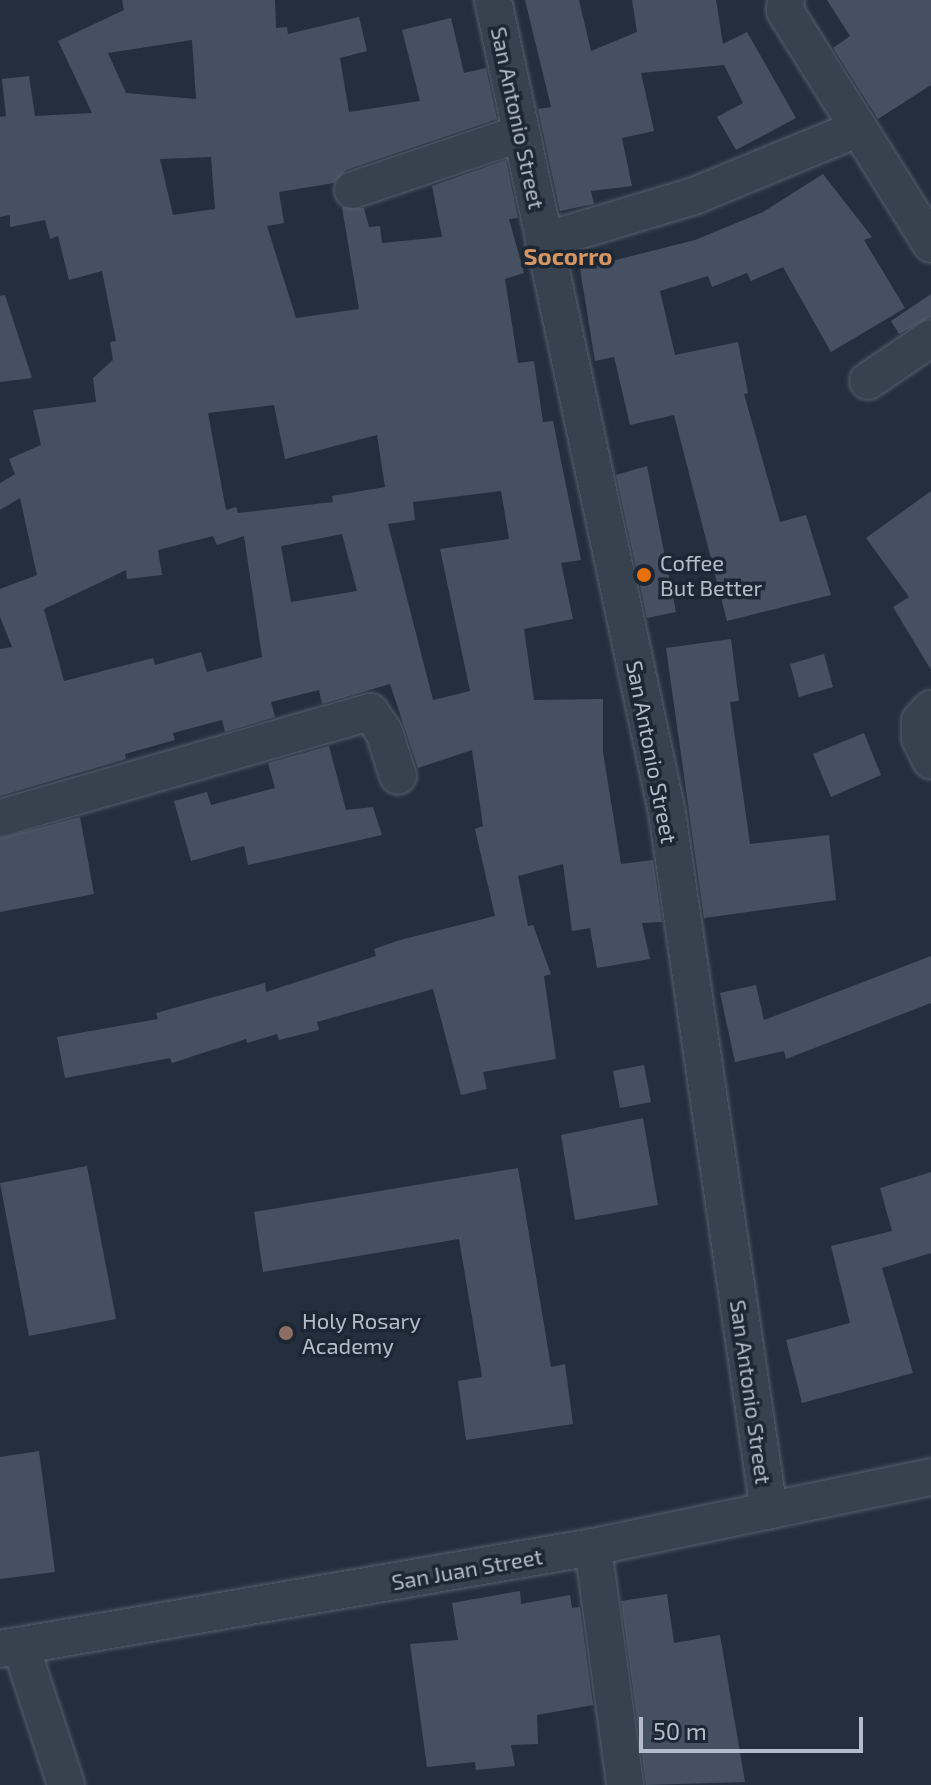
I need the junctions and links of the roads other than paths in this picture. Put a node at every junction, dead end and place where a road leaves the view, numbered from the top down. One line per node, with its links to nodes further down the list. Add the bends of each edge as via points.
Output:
1 (493, 0): 4 (street, San Antonio Street)
2 (786, 0): 3 (street, via 785,11)
3 (859, 128): 6 (street, via 694,196); 7 (street)
4 (518, 134): 5 (street); 6 (street, San Antonio Street)
5 (353, 190)
6 (544, 241): 15 (street, San Antonio Street, via 667,812)
7 (931, 244)
8 (931, 338): 9 (street)
9 (868, 381)
10 (931, 709): 11 (street, via 920,721 920,738)
11 (931, 761)
12 (398, 776): 13 (street, via 384,732 370,712)
13 (0, 818)
14 (931, 1477): 15 (street, San Juan Street)
15 (769, 1511): 16 (street, San Juan Street)
16 (593, 1547): 17 (street, San Juan Street); 19 (street)
17 (10, 1648): 18 (street)
18 (66, 1785)
19 (625, 1785)

